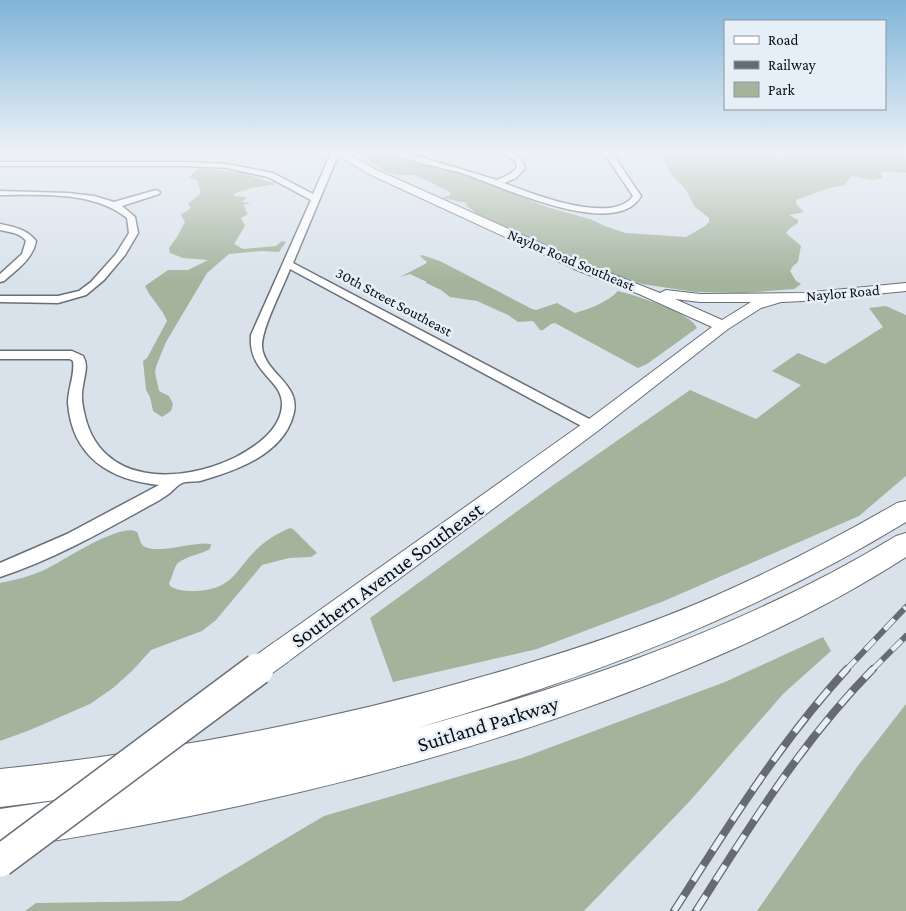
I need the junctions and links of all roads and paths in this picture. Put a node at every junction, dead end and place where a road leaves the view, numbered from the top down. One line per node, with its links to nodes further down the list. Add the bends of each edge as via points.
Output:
1 (77, 196): 9 (street)
2 (145, 196): 9 (street)
3 (309, 196): 8 (street)
4 (318, 196): 8 (street)
5 (425, 196): 14 (main road, Naylor Road Southeast, via 559,257)
6 (532, 196): 7 (street, via 561,206 586,210 622,208 633,202)
7 (637, 196)
8 (316, 199): 11 (street)
9 (115, 205): 16 (street, via 133,221 132,238 84,293 63,299)
10 (0, 227): 12 (street, via 22,233 32,244 24,258)
11 (288, 264): 19 (street, 30th Street Southeast); 20 (street, via 255,345 260,362 287,394 284,423 271,440 234,464 206,475)
12 (0, 279)
13 (906, 287): 15 (main road, Naylor Road)
14 (644, 291): 15 (main road, Naylor Road, via 700,298); 17 (main road, Naylor Road Southeast)
15 (780, 297): 17 (main road, Southern Avenue Southeast, via 756,305)
16 (0, 299)
17 (724, 326): 19 (main road, Southern Avenue Southeast)
18 (0, 355): 20 (street, via 77,357 80,363 76,411 95,452 104,462 128,475 149,480)
19 (592, 426): 26 (main road, Southern Avenue Southeast, bridge)
20 (175, 480): 23 (street, via 160,492 73,539)
21 (906, 510): 24 (highway, Suitland Parkway, via 773,584 666,630 569,666 432,708 314,738 103,776)
22 (906, 544): 25 (highway, Suitland Parkway, via 846,579 738,632 662,664 520,716 288,779 170,803)
23 (0, 570)
24 (0, 788)
25 (0, 829)
26 (0, 861)

